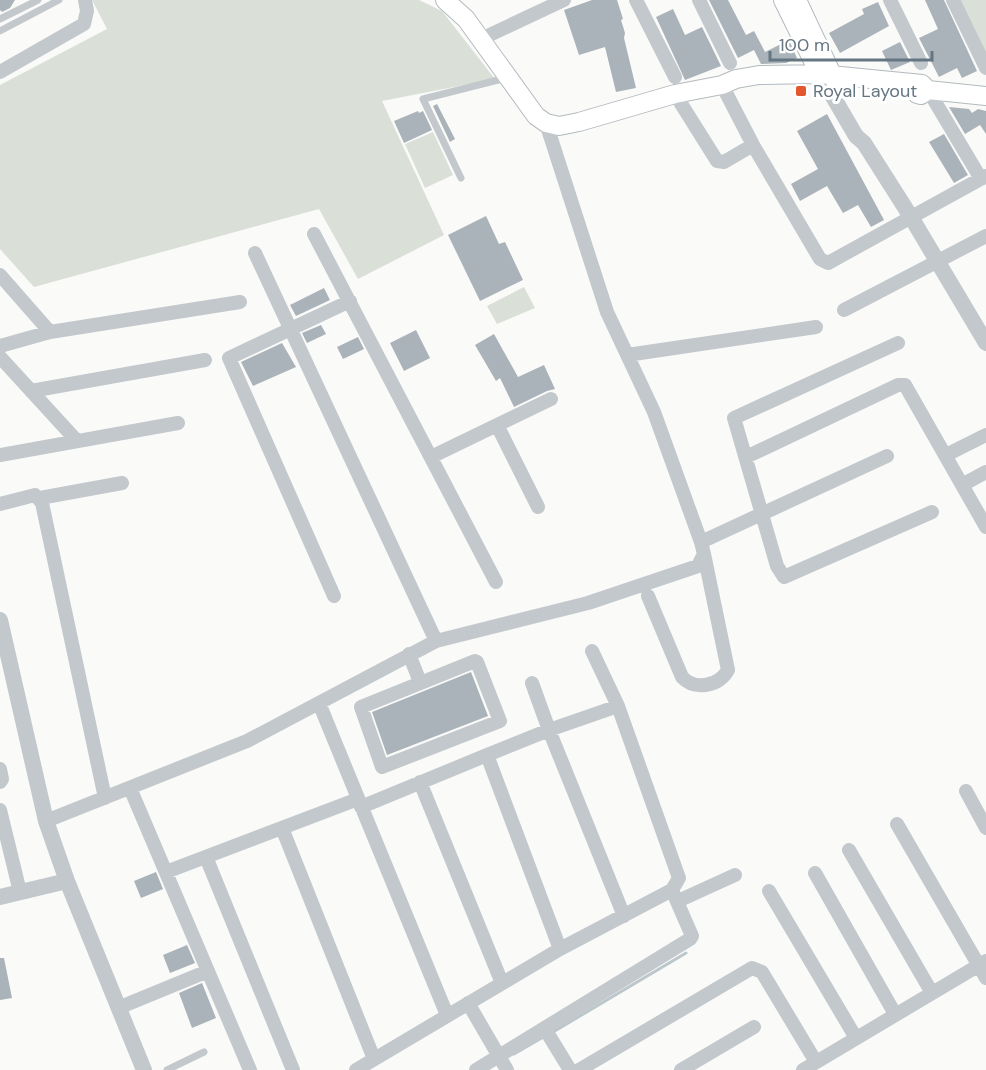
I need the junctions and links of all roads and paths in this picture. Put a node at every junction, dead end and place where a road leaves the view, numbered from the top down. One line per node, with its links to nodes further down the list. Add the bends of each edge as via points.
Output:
1 (38, 0): 12 (lane)
2 (59, 0): 13 (lane)
3 (85, 0): 18 (street, via 84,24)
4 (445, 0): 14 (main road)
5 (564, 0): 14 (street)
6 (636, 0): 21 (street)
7 (699, 0): 15 (street)
8 (783, 0): 20 (main road)
9 (797, 0): 20 (main road)
10 (890, 0): 16 (street)
11 (952, 0): 17 (street)
12 (0, 19)
13 (0, 32)
14 (482, 39): 19 (main road)
15 (729, 63)
16 (921, 63)
17 (986, 68)
18 (0, 72)
19 (509, 78): 25 (main road, via 536,116); 27 (lane, via 423,99)
20 (829, 80): 22 (main road, via 759,75); 23 (main road, via 921,84); 29 (street, via 863,130 864,143)
21 (675, 85): 22 (main road); 25 (main road, via 579,122 559,126); 26 (street, via 717,161 724,162)
22 (722, 85): 26 (street)
23 (928, 90): 24 (main road); 28 (street)
24 (986, 96)
25 (546, 123): 44 (street, via 607,312)
26 (753, 145): 29 (street, via 824,262)
27 (461, 177)
28 (983, 177): 29 (street)
29 (911, 217): 33 (street)
30 (314, 234): 35 (street)
31 (986, 236): 33 (street)
32 (255, 253): 39 (street)
33 (938, 261): 37 (street); 41 (street)
34 (0, 275): 40 (street)
35 (350, 301): 39 (street); 56 (street)
36 (240, 302): 40 (street)
37 (844, 310)
38 (816, 327): 44 (street)
39 (290, 329): 70 (street, via 229,358); 73 (street)
40 (50, 332): 43 (street)
41 (986, 343)
42 (898, 344): 57 (street, via 734,418)
43 (0, 346)
44 (627, 356): 68 (street, via 654,412)
45 (0, 357): 47 (street)
46 (205, 360): 47 (street)
47 (31, 391): 52 (street)
48 (551, 399): 50 (street)
49 (178, 423): 52 (street)
50 (497, 425): 56 (street); 63 (street)
51 (986, 435): 55 (street)
52 (77, 441): 53 (street)
53 (3, 450)
54 (887, 456): 66 (street)
55 (946, 456): 57 (street, via 909,389 901,384); 60 (street)
56 (431, 457): 69 (street)
57 (746, 457): 66 (street)
58 (986, 472): 60 (street)
59 (122, 483): 61 (street)
60 (962, 485): 65 (street)
61 (40, 498): 62 (street, via 35,495); 87 (street)
62 (0, 504)
63 (538, 507)
64 (932, 512): 66 (street, via 784,577)
65 (982, 512): 67 (street)
66 (762, 514): 68 (street)
67 (986, 527)
68 (703, 548): 71 (street, via 728,670 721,681 701,686 682,677); 73 (street, via 698,566 588,603)
69 (496, 582)
70 (334, 596)
71 (648, 596)
72 (0, 620): 90 (street)
73 (436, 641): 75 (street)
74 (592, 651): 79 (street)
75 (409, 654): 76 (street); 78 (street)
76 (420, 682): 76 (street, via 476,662 500,720 382,767 361,707)
77 (532, 683): 80 (street)
78 (319, 703): 85 (street, via 247,741); 88 (street)
79 (618, 706): 80 (street); 104 (street, via 679,878)
80 (549, 730): 81 (street); 106 (street)
81 (487, 755): 84 (street); 107 (street)
82 (0, 769): 83 (street)
83 (0, 782)
84 (420, 782): 88 (street); 111 (street)
85 (130, 788): 87 (street); 98 (street)
86 (966, 791): 93 (street)
87 (105, 798): 90 (street)
88 (359, 803): 92 (street); 116 (street)
89 (0, 810): 96 (street)
90 (46, 821): 101 (street)
91 (897, 824): 108 (street)
92 (282, 828): 95 (street); 122 (street)
93 (986, 828)
94 (849, 850): 112 (street)
95 (206, 856): 98 (street); 127 (street)
96 (14, 868): 97 (street); 103 (street)
97 (0, 872)
98 (166, 872): 109 (street)
99 (815, 873): 115 (street)
100 (735, 875): 104 (street)
101 (67, 881): 103 (street); 114 (street)
102 (769, 891): 119 (street)
103 (20, 892): 105 (street)
104 (675, 896): 106 (street); 118 (street, via 690,939)
105 (0, 897)
106 (624, 916): 107 (street)
107 (560, 949): 111 (street)
108 (982, 963): 110 (street); 112 (street)
109 (208, 971): 114 (street); 126 (street)
110 (986, 978)
111 (502, 983): 113 (street)
112 (932, 993): 115 (street)
113 (468, 1003): 116 (street); 121 (street)
114 (118, 1008): 124 (street)
115 (895, 1014): 119 (street)
116 (447, 1016): 122 (street)
117 (754, 1027): 133 (street)
118 (545, 1029): 121 (street); 131 (street)
119 (856, 1038): 123 (street)
120 (204, 1052): 125 (lane)
121 (499, 1056): 129 (street); 130 (street)
122 (374, 1059): 128 (street)
123 (816, 1062): 132 (street, via 762,972 752,968); 134 (street)
124 (144, 1070)
125 (168, 1070)
126 (250, 1070)
127 (293, 1070)
128 (356, 1070)
129 (476, 1070)
130 (507, 1070)
131 (570, 1070)
132 (579, 1070)
133 (681, 1070)
134 (803, 1070)

